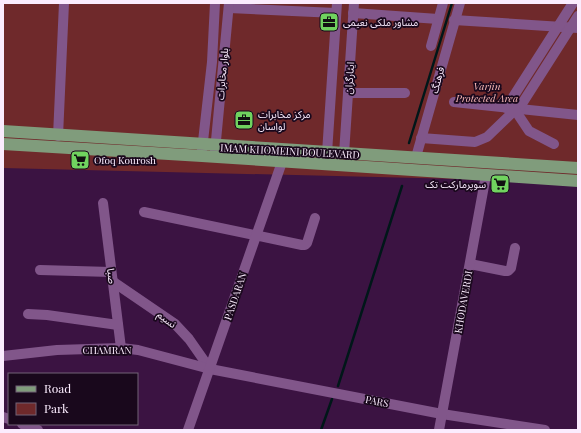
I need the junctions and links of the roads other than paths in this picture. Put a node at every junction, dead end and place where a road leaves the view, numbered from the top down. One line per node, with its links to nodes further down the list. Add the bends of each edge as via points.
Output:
1 (64, 3): 23 (street)
2 (215, 3): 27 (street, بلوار مخابرات, via 212,62)
3 (354, 3): 10 (street, ایثارگران)
4 (444, 3): 12 (street)
5 (460, 3): 13 (street, فرهنگ)
6 (573, 3): 14 (street)
7 (229, 5): 8 (street); 28 (street, بلوار مخابرات)
8 (284, 7): 9 (street)
9 (336, 8): 29 (street, ایثارگران)
10 (353, 14): 12 (street); 17 (street, ایثارگران)
11 (578, 16): 15 (street)
12 (438, 19): 16 (street)
13 (454, 20): 14 (street); 24 (street, فرهنگ)
14 (558, 26): 15 (street); 20 (street)
15 (574, 28): 20 (street)
16 (431, 46)
17 (348, 93): 18 (street); 30 (street, ایثارگران)
18 (405, 94)
19 (454, 102): 20 (street)
20 (513, 109): 21 (street); 24 (street, via 487,137 475,142); 26 (street, via 529,131)
21 (578, 115)
22 (3, 132): 23 (main road, IMAM KHOMEINI BOULEVARD)
23 (58, 136): 27 (main road, IMAM KHOMEINI BOULEVARD)
24 (421, 138): 31 (street, فرهنگ)
25 (3, 144): 27 (main road, IMAM KHOMEINI BOULEVARD)
26 (554, 144)
27 (202, 150): 28 (main road, IMAM KHOMEINI BOULEVARD)
28 (215, 152): 29 (main road, IMAM KHOMEINI BOULEVARD); 32 (main road, IMAM KHOMEINI BOULEVARD)
29 (327, 153): 30 (main road, IMAM KHOMEINI BOULEVARD)
30 (344, 154): 31 (main road, IMAM KHOMEINI BOULEVARD)
31 (416, 158): 33 (main road, IMAM KHOMEINI BOULEVARD)
32 (282, 162): 34 (main road, IMAM KHOMEINI BOULEVARD); 39 (street, PASDARAN)
33 (578, 168)
34 (486, 175): 35 (main road, IMAM KHOMEINI BOULEVARD); 41 (street, KHODAVERDI)
35 (578, 181)
36 (103, 203): 43 (street, صبا)
37 (144, 212): 39 (street)
38 (315, 218): 39 (street, via 306,245)
39 (256, 236): 48 (street, PASDARAN)
40 (515, 248): 41 (street, via 511,268 508,270)
41 (470, 264): 49 (street, KHODAVERDI)
42 (40, 270): 43 (street)
43 (112, 276): 45 (street, صبا); 48 (street, نسیم, via 175,324)
44 (28, 314): 45 (street, via 47,314)
45 (118, 325): 46 (street, صبا)
46 (121, 348): 47 (street, CHAMRAN, via 57,350); 48 (street, CHAMRAN)
47 (3, 356)
48 (210, 369): 49 (street, PARS); 52 (street, PASDARAN)
49 (442, 414): 53 (street, KHODAVERDI); 54 (street, PARS)
50 (25, 425): 51 (street)
51 (38, 430)
52 (188, 430)
53 (439, 430)
54 (545, 430)

